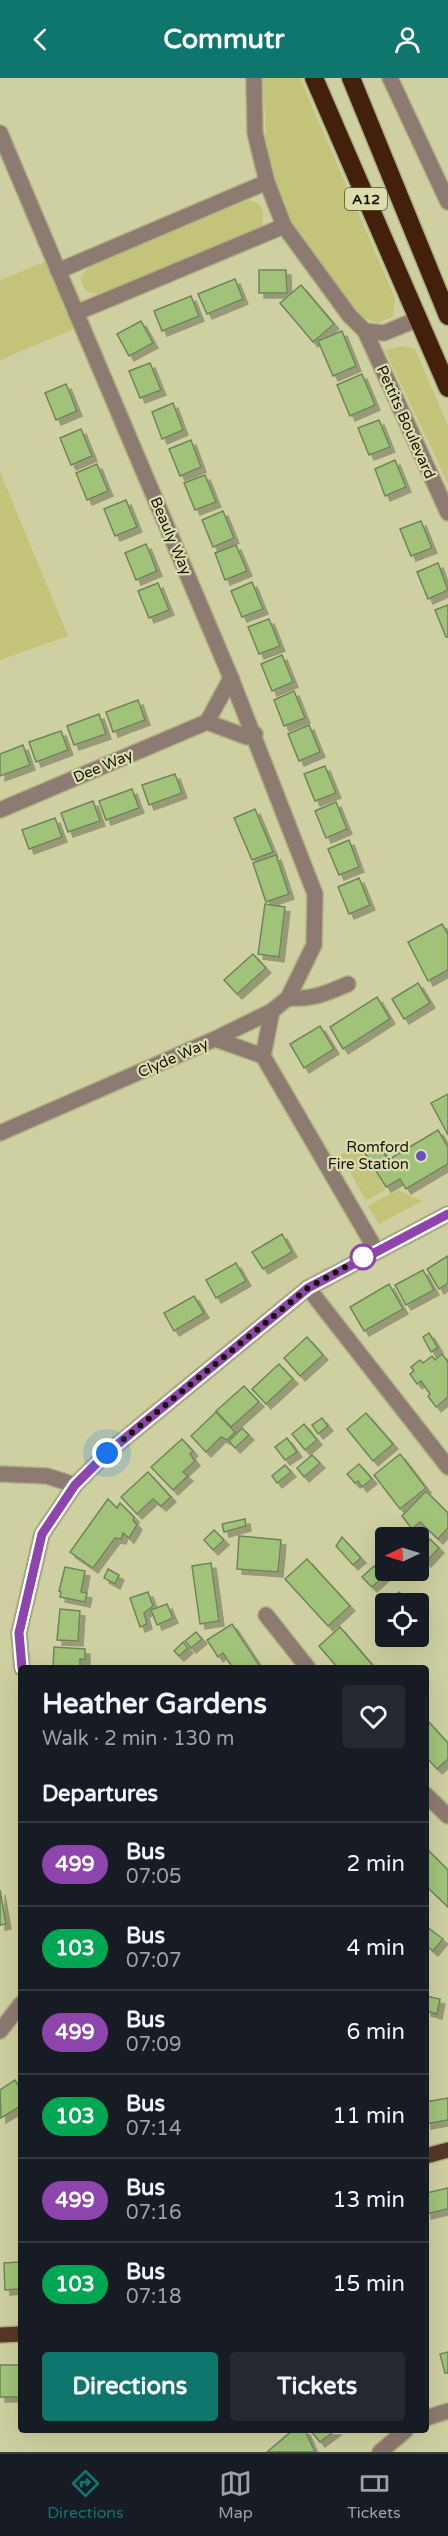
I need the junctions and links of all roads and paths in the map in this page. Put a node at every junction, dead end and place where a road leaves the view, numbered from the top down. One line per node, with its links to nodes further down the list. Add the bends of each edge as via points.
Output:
1 (254, 78): 6 (street, Pettits Boulevard, via 255,134)
2 (314, 78): 12 (highway, A12)
3 (351, 78): 11 (highway, A12)
4 (390, 78): 7 (street)
5 (0, 133): 9 (street, Beauly Way)
6 (267, 182): 8 (street, Pettits Boulevard); 9 (street)
7 (448, 202)
8 (285, 226): 10 (street); 13 (street, Pettits Boulevard, via 349,315)
9 (58, 271): 10 (street, Beauly Way)
10 (76, 313): 16 (street, Beauly Way)
11 (448, 315)
12 (418, 319): 13 (street, via 384,333); 14 (highway, A12)
13 (365, 331): 15 (street, Pettits Boulevard)
14 (448, 388)
15 (448, 513)
16 (231, 678): 17 (street); 18 (street, Beauly Way)
17 (207, 722): 18 (street, via 247,737); 19 (street, Dee Way)
18 (255, 734): 20 (street, Beauly Way, via 315,894)
19 (0, 810)
20 (314, 945): 22 (street, Clyde Way)
21 (348, 984): 22 (street, via 321,996)
22 (288, 998): 23 (street, Clyde Way)
23 (272, 1011): 24 (street, Clyde Way); 25 (street)
24 (215, 1040): 25 (street); 26 (street, Clyde Way)
25 (264, 1056): 28 (street)
26 (0, 1133)
27 (448, 1214): 28 (street)
28 (376, 1250): 29 (street)
29 (308, 1288): 30 (street); 32 (street, via 107,1453)
30 (448, 1467)
31 (0, 1474): 32 (street, via 47,1476)
32 (75, 1485): 34 (street, via 42,1534 19,1633)
33 (266, 1615): 35 (street)
34 (22, 1665)
35 (306, 1665)
36 (429, 1798): 37 (street)
37 (448, 1816)
38 (18, 2008): 39 (street)
39 (0, 2031)
40 (448, 2150): 41 (main road)
41 (429, 2155)
42 (18, 2334): 43 (main road)
43 (0, 2335)
44 (448, 2411): 45 (street)
45 (429, 2417)
46 (402, 2433): 47 (street)
47 (380, 2452)

